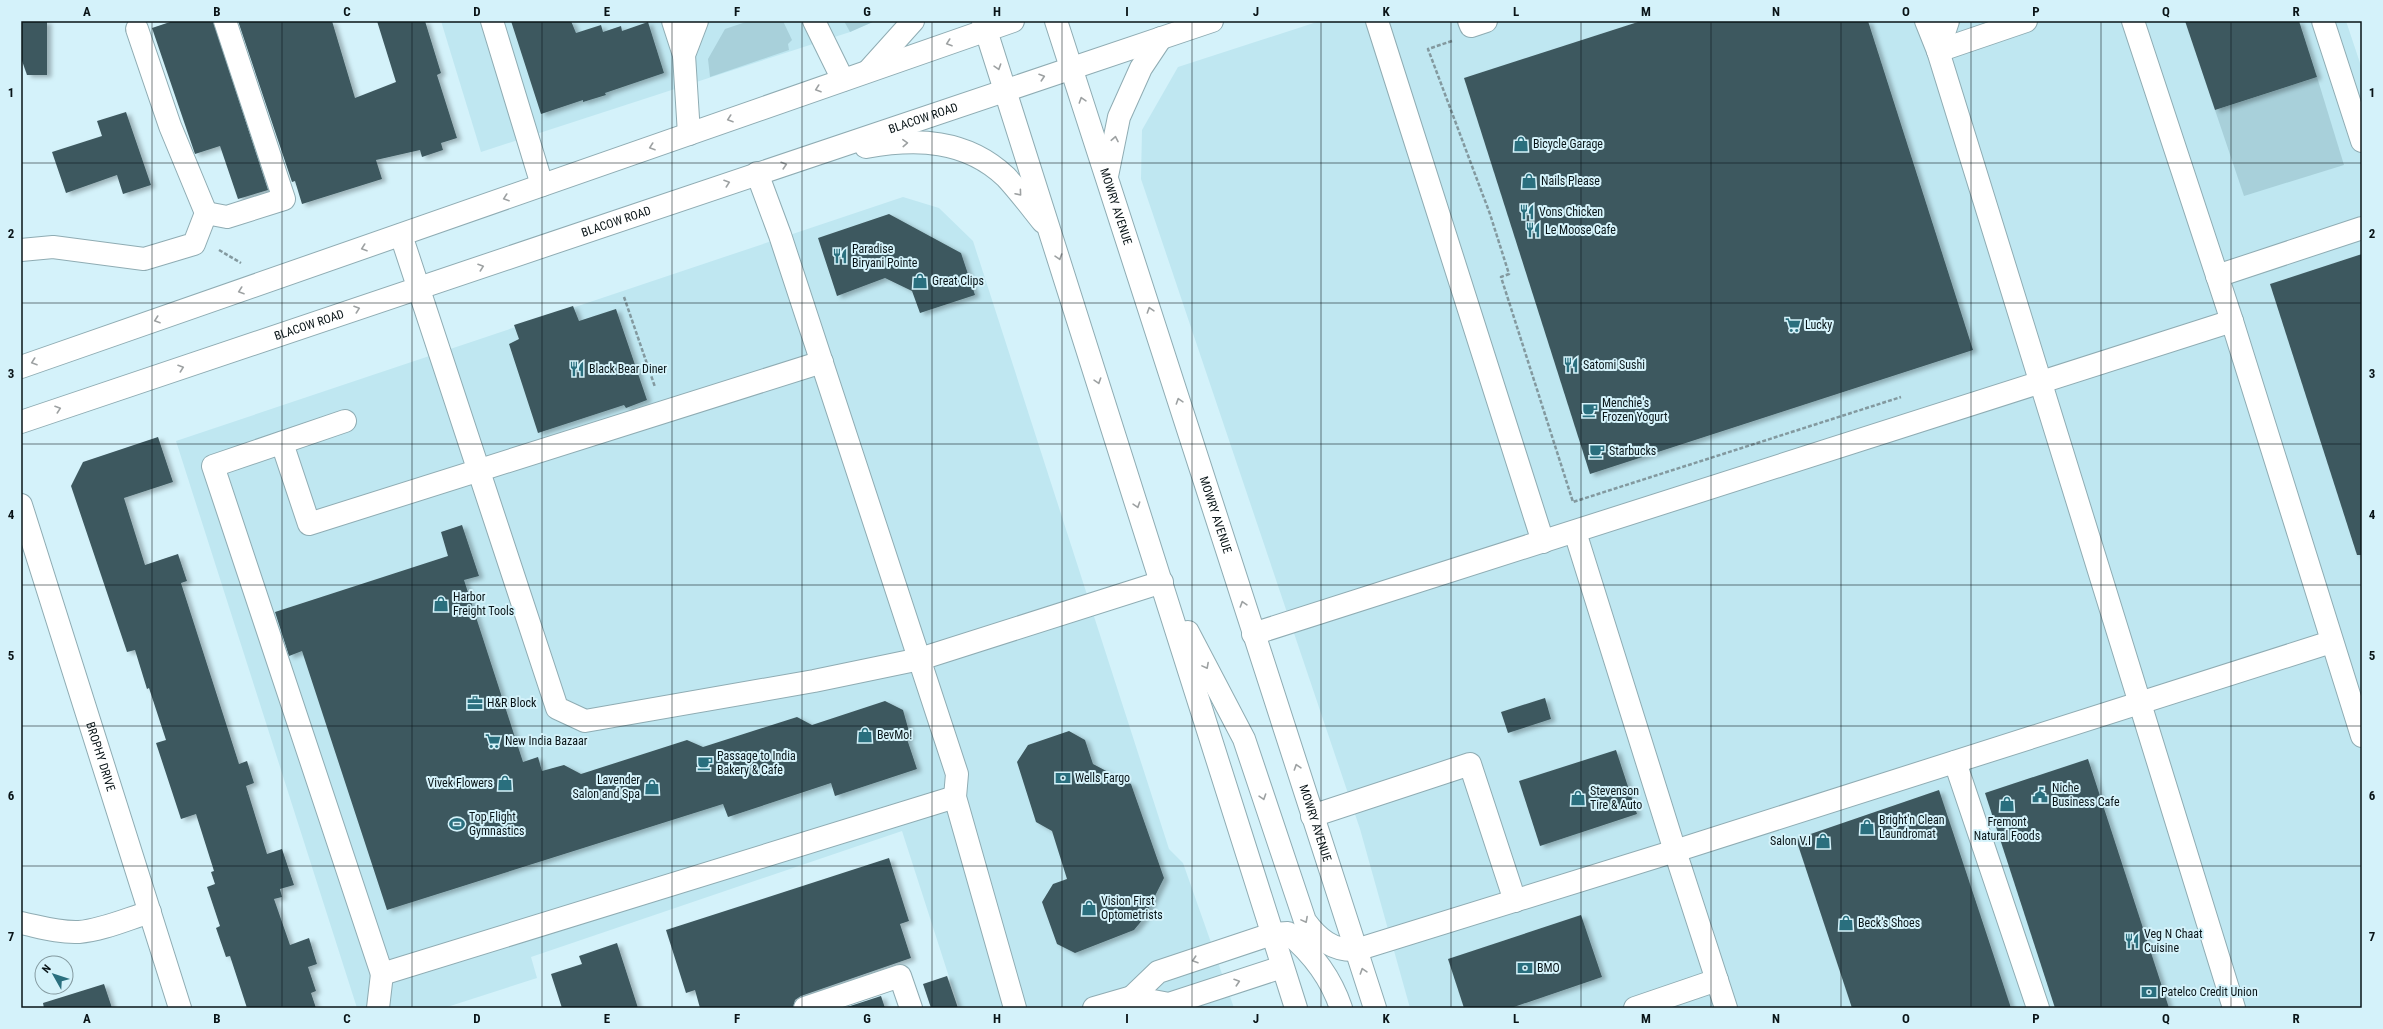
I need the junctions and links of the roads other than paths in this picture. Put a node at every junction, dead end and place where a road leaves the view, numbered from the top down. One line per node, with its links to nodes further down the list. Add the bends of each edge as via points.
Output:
1 (225, 21): 31 (main road, via 284,199 227,217)
2 (492, 21): 30 (main road)
3 (673, 21): 20 (main road)
4 (697, 21): 20 (main road)
5 (814, 21): 23 (main road)
6 (913, 21): 22 (main road)
7 (1013, 21): 16 (main road)
8 (1056, 21): 21 (main road, MOWRY AVENUE)
9 (1212, 21): 18 (main road, BLACOW ROAD)
10 (1377, 21): 48 (main road)
11 (1926, 21): 19 (main road)
12 (1948, 21): 19 (main road)
13 (2026, 21): 19 (main road)
14 (2133, 21): 36 (main road)
15 (2323, 21): 26 (main road)
16 (985, 25): 22 (main road, one-way to 22); 24 (main road, one-way to 24)
17 (137, 29): 31 (main road, via 170,126)
18 (1161, 38): 21 (main road, BLACOW ROAD); 29 (main road, one-way to 18, via 1119,117 1141,68)
19 (1938, 51): 41 (main road)
20 (684, 55): 25 (main road)
21 (1071, 68): 24 (main road, BLACOW ROAD, one-way to 21); 29 (main road, MOWRY AVENUE, one-way to 21)
22 (868, 71): 23 (main road)
23 (843, 80): 25 (main road, one-way to 25)
24 (1005, 90): 27 (main road, BLACOW ROAD); 33 (main road)
25 (689, 134): 30 (main road, one-way to 30)
26 (2362, 141)
27 (811, 156): 28 (main road, BLACOW ROAD, one-way to 27); 33 (main road, one-way to 33, via 880,144 930,142 956,148 977,157 1005,177)
28 (757, 173): 37 (main road, BLACOW ROAD, one-way to 28); 39 (main road)
29 (1107, 177): 50 (main road, MOWRY AVENUE, one-way to 29)
30 (542, 185): 34 (main road, one-way to 34)
31 (206, 213): 35 (main road, via 194,244 144,258 53,247)
32 (2362, 228): 36 (main road)
33 (1050, 229): 49 (main road, one-way to 49)
34 (401, 235): 37 (main road); 40 (main road, one-way to 40)
35 (21, 250)
36 (2217, 276): 38 (main road)
37 (419, 288): 43 (main road, BLACOW ROAD, one-way to 37); 45 (main road)
38 (2232, 321): 41 (main road); 51 (main road)
39 (822, 362): 45 (main road); 52 (main road)
40 (21, 367)
41 (2042, 381): 47 (main road); 53 (main road)
42 (345, 421): 44 (main road)
43 (21, 422)
44 (282, 443): 45 (main road, via 309,524); 65 (main road, via 213,466)
45 (479, 470): 52 (main road, via 557,708 585,721 814,681)
46 (22, 514): 60 (main road, BROPHY DRIVE)
47 (1576, 532): 48 (main road); 58 (main road)
48 (1543, 542): 50 (main road)
49 (1162, 582): 52 (main road); 62 (main road); 63 (main road, one-way to 63, via 1244,739 1305,921 1313,933 1330,946)
50 (1253, 634): 57 (main road, MOWRY AVENUE, one-way to 50)
51 (2331, 642): 53 (main road); 54 (main road)
52 (920, 659): 56 (main road, via 957,774)
53 (2139, 703): 55 (main road); 81 (main road)
54 (2362, 736)
55 (1955, 762): 58 (main road); 80 (main road)
56 (955, 797): 65 (main road); 73 (main road)
57 (1312, 816): 59 (main road, via 1470,764); 63 (main road, MOWRY AVENUE)
58 (1675, 851): 59 (main road); 66 (main road)
59 (1515, 901): 63 (main road)
60 (150, 912): 61 (main road, via 78,932 56,931); 69 (main road, BROPHY DRIVE)
61 (21, 923)
62 (1272, 934): 64 (main road); 67 (main road, one-way to 67, via 1158,972); 76 (main road, via 1288,933 1301,944 1319,964 1335,990)
63 (1356, 950): 77 (main road, MOWRY AVENUE, one-way to 63)
64 (1282, 967): 68 (main road, one-way to 64); 75 (main road)
65 (382, 974): 70 (main road)
66 (1717, 980): 78 (main road); 79 (main road)
67 (1132, 997): 68 (main road, via 1169,1004); 74 (main road)
68 (1212, 999)
69 (180, 1008)
70 (378, 1008)
71 (805, 1008): 72 (main road, via 900,976)
72 (910, 1008)
73 (1015, 1008)
74 (1094, 1008)
75 (1296, 1008)
76 (1341, 1008)
77 (1375, 1008)
78 (1635, 1008)
79 (1726, 1008)
80 (2038, 1008)
81 (2234, 1008)

